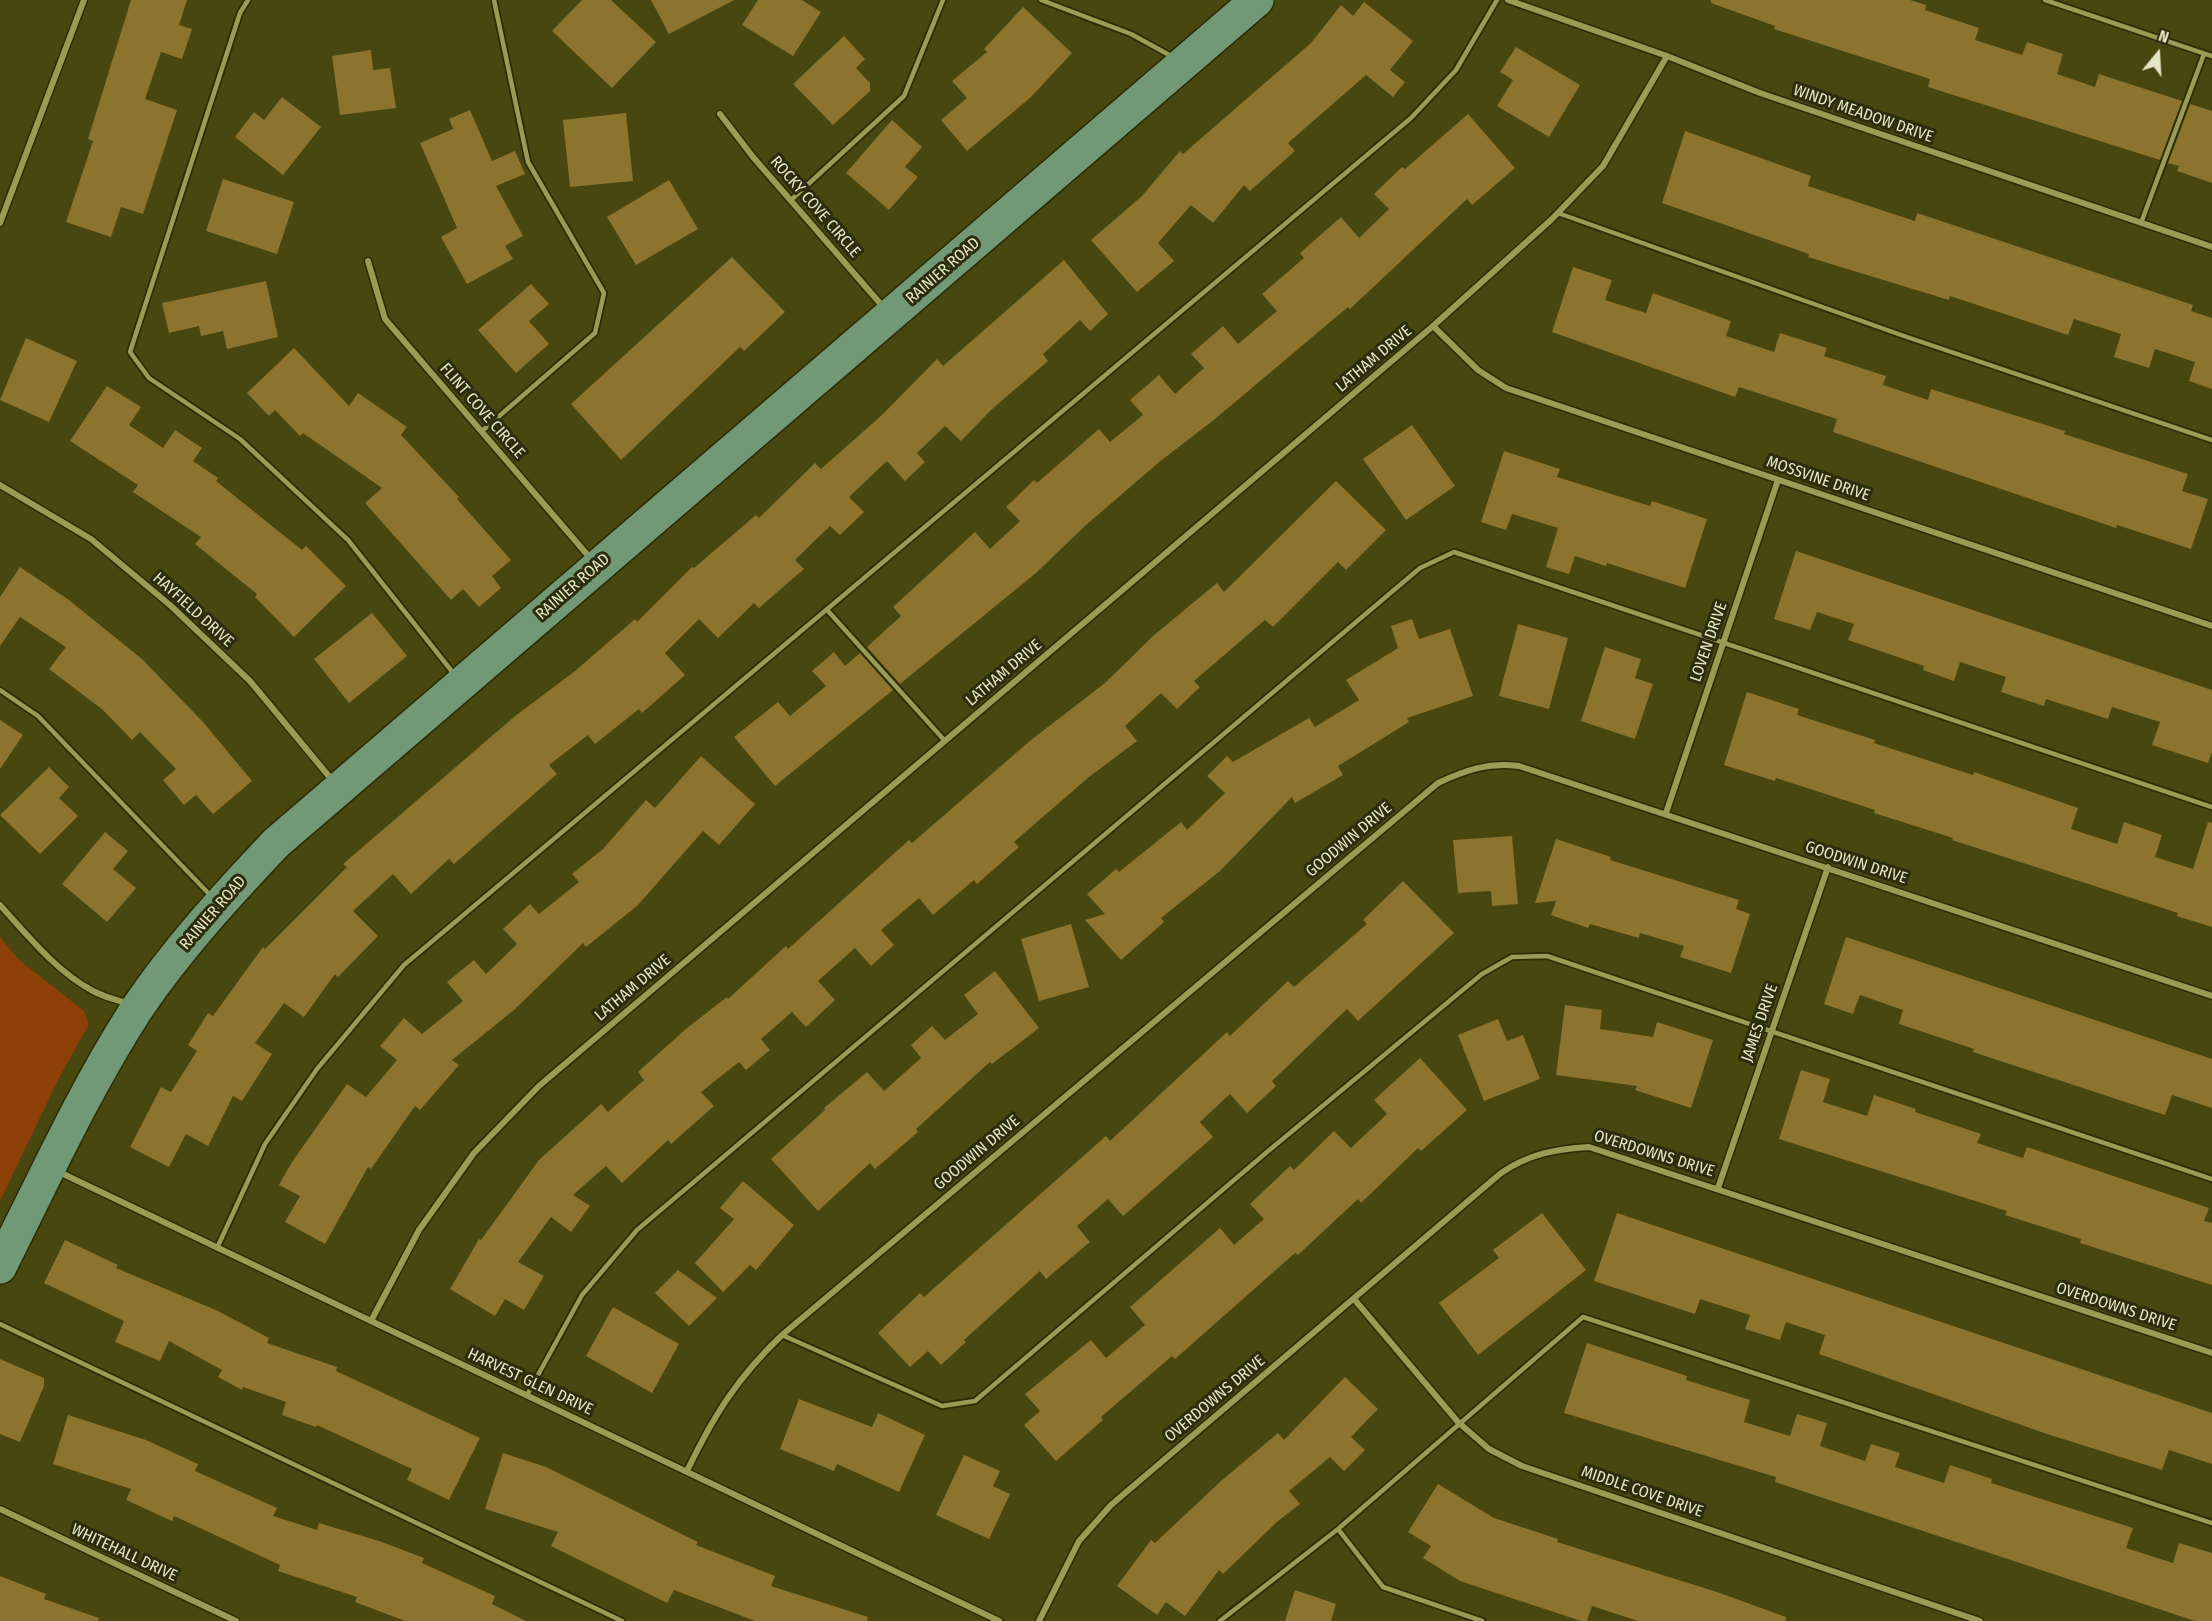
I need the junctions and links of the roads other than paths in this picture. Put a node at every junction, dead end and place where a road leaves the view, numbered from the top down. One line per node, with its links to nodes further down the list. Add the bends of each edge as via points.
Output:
1 (84, 0): 17 (street)
2 (248, 0): 31 (lane, via 240,14 130,352 149,378 240,439 348,540)
3 (494, 0): 23 (lane, via 528,162 604,293 595,333)
4 (943, 0): 15 (lane, via 904,96)
5 (1041, 0): 13 (lane, via 1131,34)
6 (1257, 0): 13 (street, RAINIER ROAD)
7 (1497, 0): 28 (lane, via 1456,70 1411,118)
8 (1508, 0): 11 (street, WINDY MEADOW DRIVE)
9 (2045, 0): 10 (lane)
10 (2204, 54): 12 (lane); 18 (lane)
11 (1667, 56): 16 (street, LATHAM DRIVE, via 1603,166); 18 (street, WINDY MEADOW DRIVE, via 1760,93)
12 (2212, 56)
13 (1185, 63): 21 (street, RAINIER ROAD)
14 (720, 114): 15 (street, ROCKY COVE CIRCLE)
15 (791, 200): 21 (street, ROCKY COVE CIRCLE)
16 (1558, 213): 22 (street, LATHAM DRIVE); 24 (lane)
17 (0, 223)
18 (2141, 223): 19 (street, WINDY MEADOW DRIVE)
19 (2212, 247)
20 (368, 261): 23 (street, FLINT COVE CIRCLE, via 385,319)
21 (891, 316): 27 (street, RAINIER ROAD)
22 (1433, 326): 25 (street, MOSSVINE DRIVE, via 1478,370 1506,388); 33 (street, LATHAM DRIVE)
23 (482, 431): 27 (street, FLINT COVE CIRCLE)
24 (2212, 440)
25 (1778, 480): 29 (street, MOSSVINE DRIVE); 30 (street, LOVEN DRIVE)
26 (0, 485): 34 (street, HAYFIELD DRIVE, via 91,539 171,606 250,681)
27 (597, 566): 31 (street, RAINIER ROAD)
28 (828, 610): 33 (lane); 46 (lane, via 404,965 317,1069 265,1144)
29 (2212, 626)
30 (1723, 643): 35 (lane); 36 (street, LOVEN DRIVE); 53 (lane, via 1454,552 1420,568 637,1230 582,1295)
31 (461, 683): 34 (street, RAINIER ROAD)
32 (0, 690): 38 (lane, via 38,716)
33 (945, 741): 49 (street, LATHAM DRIVE, via 539,1086 474,1153 419,1230)
34 (339, 788): 38 (street, RAINIER ROAD, via 276,843)
35 (2212, 807)
36 (1666, 813): 37 (street, GOODWIN DRIVE); 51 (street, GOODWIN DRIVE, via 1519,766 1471,767 1438,783)
37 (1828, 867): 40 (street, GOODWIN DRIVE); 42 (street, JAMES DRIVE)
38 (219, 904): 41 (street, RAINIER ROAD, via 197,927)
39 (0, 905): 41 (street, via 73,978 95,992)
40 (2212, 996)
41 (138, 1008): 43 (street, RAINIER ROAD)
42 (1772, 1030): 44 (lane); 45 (street, JAMES DRIVE); 51 (lane, via 1546,956 1512,957 1482,974 975,1401 942,1406)
43 (49, 1168): 46 (street, HARVEST GLEN DRIVE); 47 (street, RAINIER ROAD)
44 (2212, 1179)
45 (1718, 1188): 48 (street, OVERDOWNS DRIVE, via 1589,1147 1552,1149 1519,1161 1501,1173); 52 (street, OVERDOWNS DRIVE)
46 (217, 1248): 49 (street, HARVEST GLEN DRIVE)
47 (0, 1267)
48 (1354, 1299): 54 (street, MIDDLE COVE DRIVE); 62 (street, OVERDOWNS DRIVE, via 1111,1505 1079,1540)
49 (371, 1321): 53 (street, HARVEST GLEN DRIVE)
50 (0, 1323): 60 (lane)
51 (782, 1335): 55 (street, GOODWIN DRIVE, via 750,1366 712,1418)
52 (2212, 1353)
53 (526, 1395): 55 (street, HARVEST GLEN DRIVE)
54 (1458, 1422): 57 (lane, via 1583,1317); 58 (lane); 65 (street, MIDDLE COVE DRIVE, via 1489,1449 1522,1466)
55 (687, 1471): 61 (street, HARVEST GLEN DRIVE)
56 (0, 1509): 59 (street, WHITEHALL DRIVE)
57 (2212, 1523)
58 (1338, 1528): 63 (lane); 64 (lane, via 1383,1587)
59 (236, 1621)
60 (622, 1621)
61 (999, 1621)
62 (1039, 1621)
63 (1220, 1621)
64 (1482, 1621)
65 (1980, 1621)

